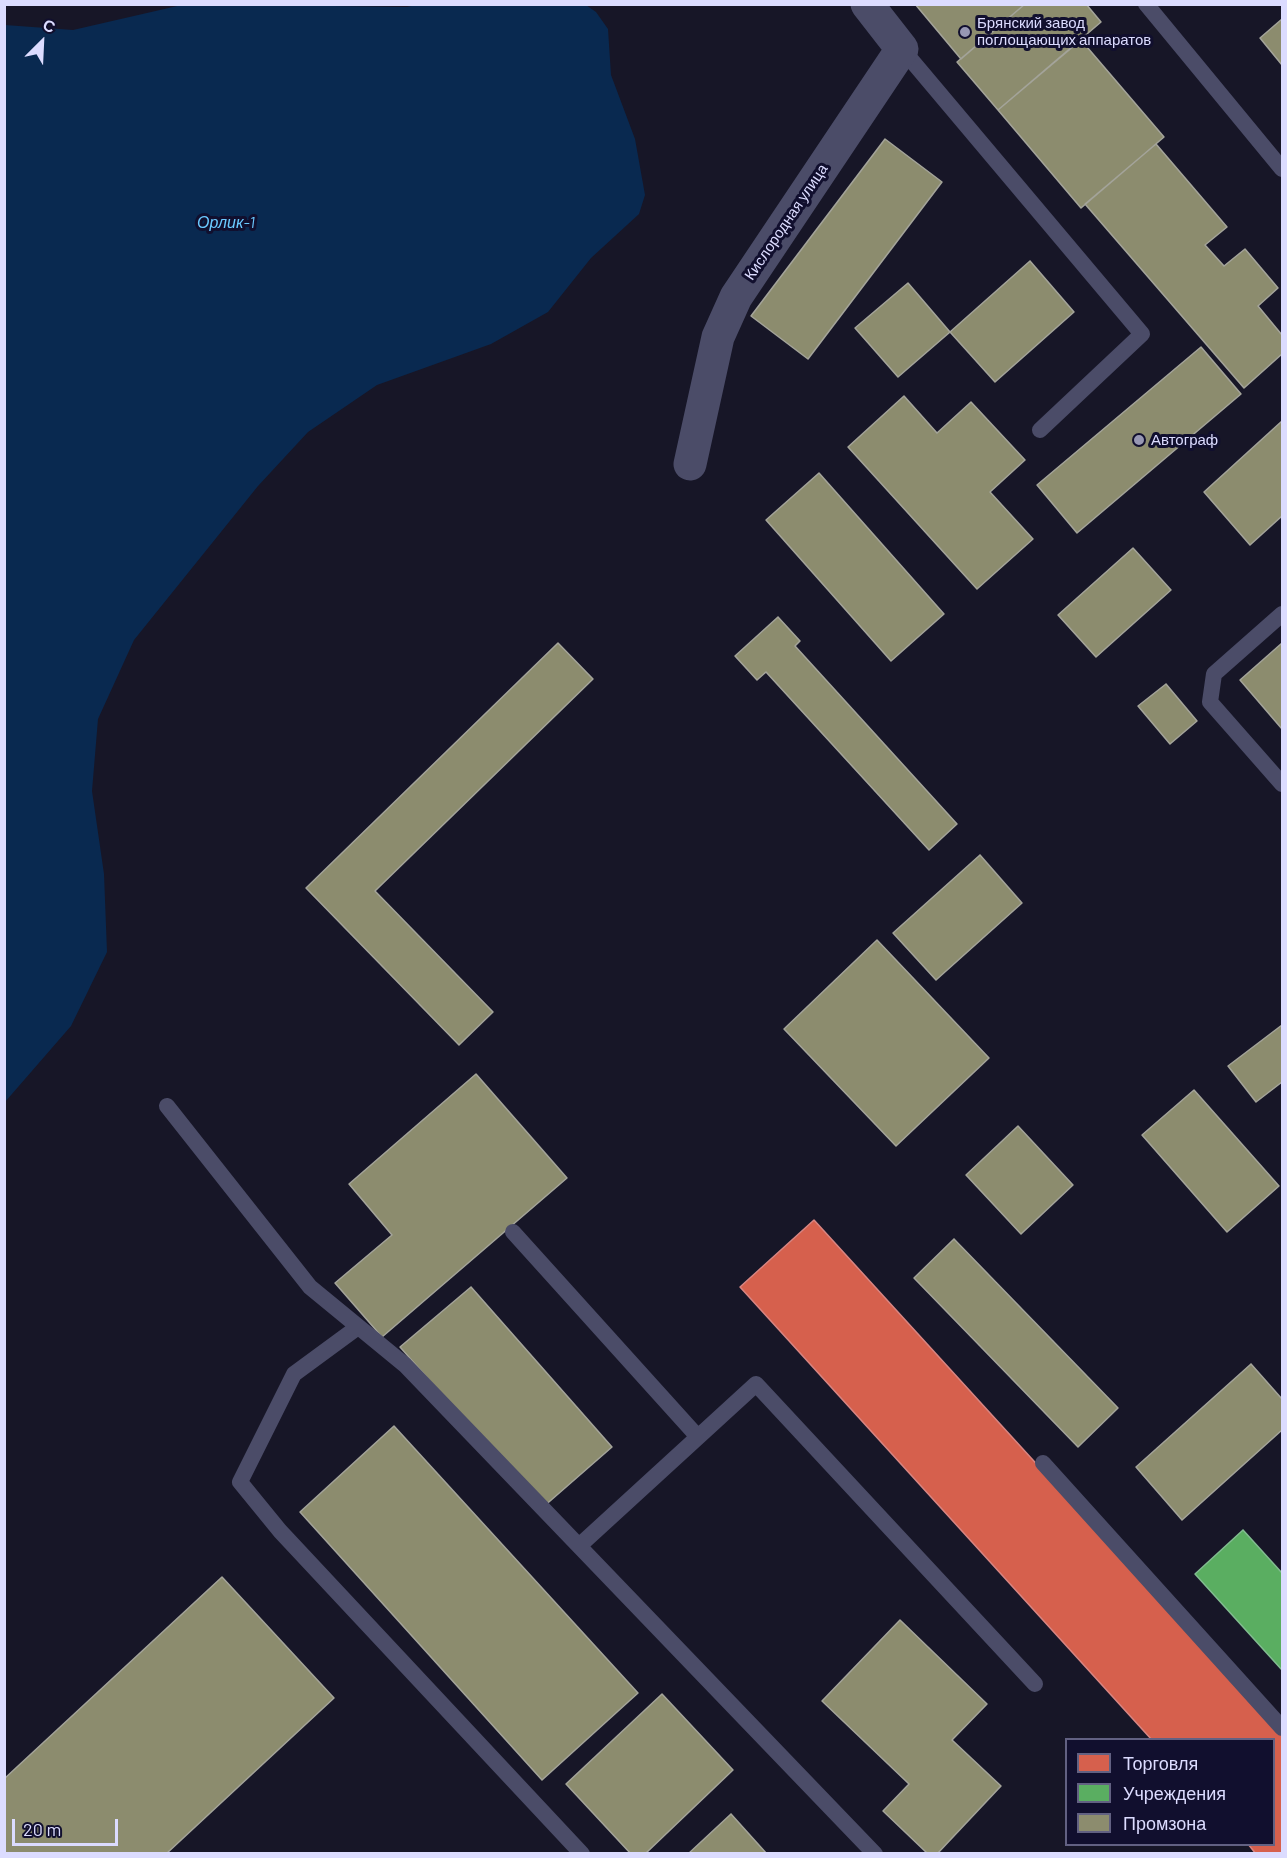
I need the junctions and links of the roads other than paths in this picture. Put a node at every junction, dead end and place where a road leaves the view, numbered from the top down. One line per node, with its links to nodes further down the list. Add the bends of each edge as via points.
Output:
1 (867, 4): 3 (street)
2 (1148, 5): 4 (lane)
3 (902, 49): 5 (lane, via 1142,334); 6 (street, Кислородная улица, via 736,297 718,337)
4 (1282, 169)
5 (1040, 430)
6 (690, 464)
7 (1282, 614): 8 (lane, via 1214,674 1210,702)
8 (1282, 784)
9 (167, 1106): 11 (lane, via 310,1287)
10 (513, 1232): 12 (lane)
11 (358, 1327): 14 (lane, via 405,1365); 17 (lane, via 294,1374 240,1482 280,1531)
12 (698, 1437): 14 (lane); 15 (lane, via 756,1384)
13 (1043, 1463): 16 (lane)
14 (579, 1546): 18 (lane)
15 (1035, 1684)
16 (1282, 1728)
17 (582, 1854)
18 (875, 1854)

